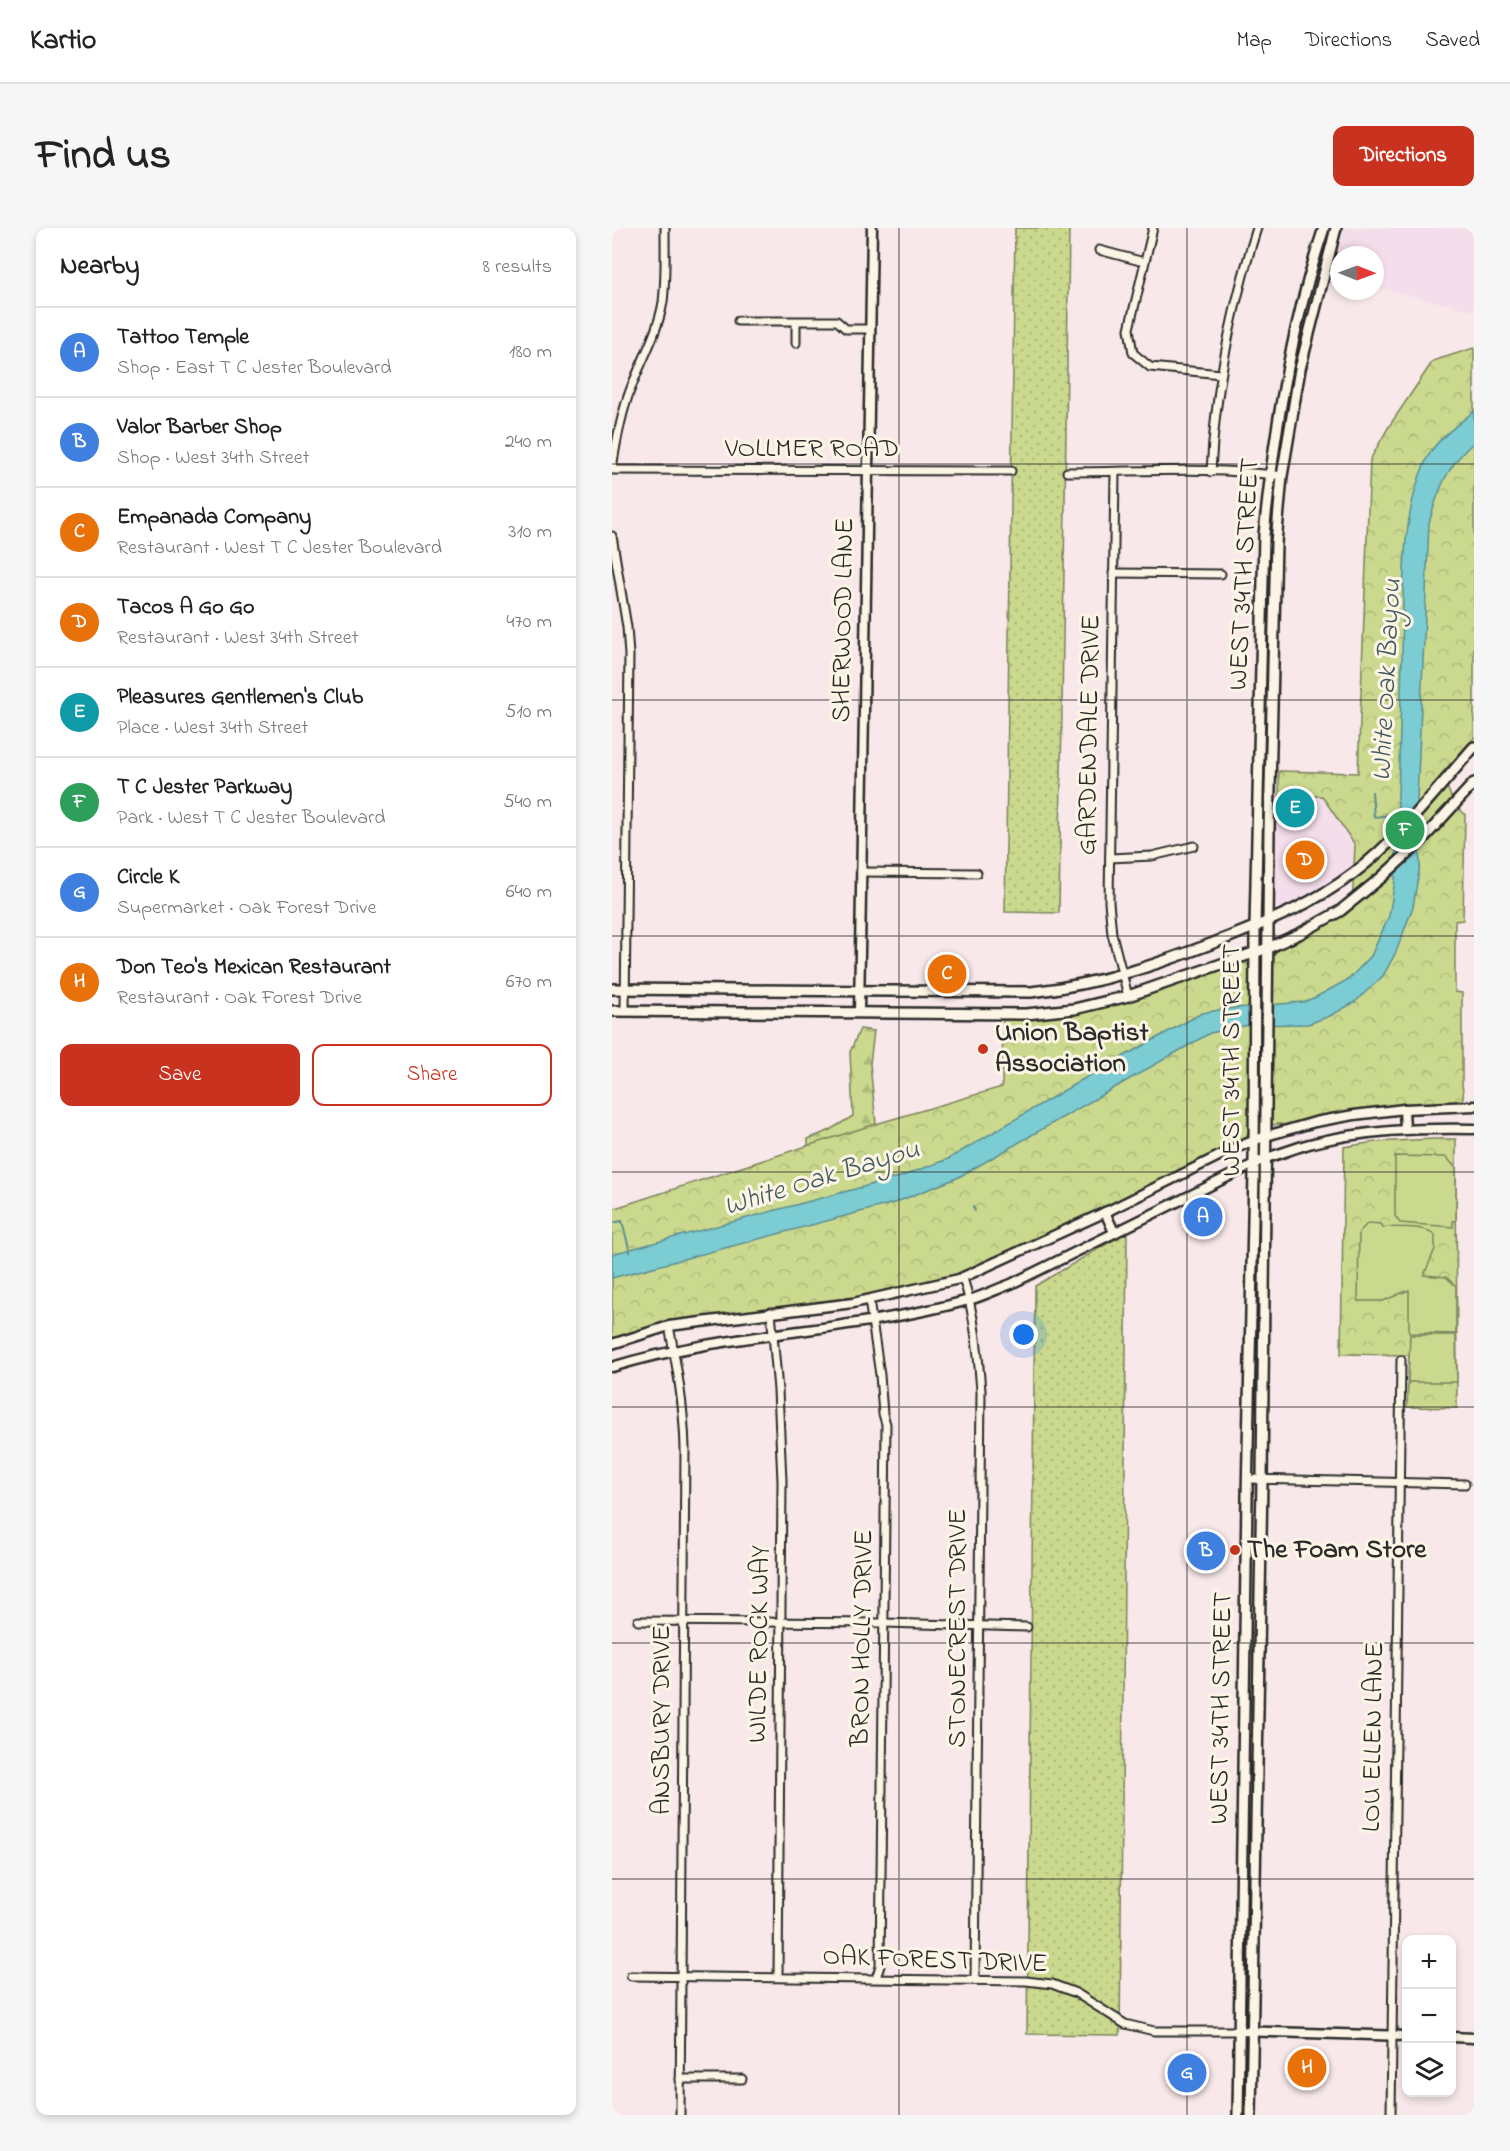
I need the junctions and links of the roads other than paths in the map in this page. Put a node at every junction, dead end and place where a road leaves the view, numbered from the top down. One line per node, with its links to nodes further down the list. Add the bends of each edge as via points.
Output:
1 (665, 228): 18 (street, via 663,303 630,391)
2 (872, 228): 13 (street, SHERWOOD LANE)
3 (1153, 228): 10 (street)
4 (1257, 228): 17 (street)
5 (1323, 228): 8 (main road, WEST 34TH STREET)
6 (1336, 228): 9 (main road, WEST 34TH STREET)
7 (1099, 250): 10 (street)
8 (1313, 260): 9 (main road); 15 (main road, WEST 34TH STREET)
9 (1326, 261): 16 (main road, WEST 34TH STREET)
10 (1144, 262): 17 (street, via 1129,329 1133,353 1150,367)
11 (738, 321): 12 (street)
12 (796, 322): 13 (street, via 837,321 846,330); 14 (street)
13 (870, 329): 19 (street, SHERWOOD LANE)
14 (795, 343)
15 (1288, 367): 16 (main road); 24 (main road, WEST 34TH STREET)
16 (1300, 369): 25 (main road, WEST 34TH STREET)
17 (1221, 374): 23 (street)
18 (612, 469): 19 (street, VOLLMER ROAD)
19 (868, 471): 20 (street, VOLLMER ROAD); 33 (street, SHERWOOD LANE)
20 (1011, 471)
21 (1067, 472): 22 (street)
22 (1115, 472): 23 (street); 27 (street, GARDENDALE DRIVE)
23 (1211, 472): 24 (street)
24 (1269, 474): 25 (street); 38 (main road, WEST 34TH STREET, via 1263,535)
25 (1282, 476): 37 (main road, WEST 34TH STREET, via 1275,584)
26 (612, 536): 42 (street, via 629,655)
27 (1113, 573): 28 (street); 32 (street, GARDENDALE DRIVE)
28 (1221, 574)
29 (1474, 747): 35 (main road, via 1388,844)
30 (1474, 783): 36 (main road, via 1419,843)
31 (1194, 846): 32 (street, via 1152,856)
32 (1110, 858): 41 (street, GARDENDALE DRIVE, via 1112,934)
33 (861, 872): 34 (street); 44 (street, SHERWOOD LANE)
34 (977, 873)
35 (1354, 873): 36 (main road); 37 (main road, via 1307,905)
36 (1367, 889): 39 (main road, via 1340,910)
37 (1268, 922): 38 (main road); 39 (main road, WEST 34TH STREET)
38 (1255, 927): 40 (main road, WEST 34TH STREET); 41 (main road)
39 (1268, 948): 40 (main road); 53 (main road, WEST 34TH STREET)
40 (1255, 952): 45 (main road); 54 (main road, WEST 34TH STREET)
41 (1122, 976): 44 (main road, via 1031,992); 45 (street, GARDENDALE DRIVE)
42 (625, 988): 43 (main road); 44 (main road); 46 (street)
43 (612, 989)
44 (859, 990): 48 (street, SHERWOOD LANE)
45 (1128, 996): 48 (main road, via 1074,1009 1026,1014)
46 (625, 1010): 47 (main road); 48 (main road)
47 (612, 1011)
48 (859, 1012)
49 (1474, 1106): 50 (street)
50 (1404, 1109): 52 (street); 53 (street, via 1340,1117)
51 (1474, 1129): 52 (street)
52 (1405, 1130): 55 (street, via 1309,1144)
53 (1266, 1136): 54 (street); 55 (main road, WEST 34TH STREET)
54 (1254, 1140): 56 (main road, WEST 34TH STREET); 57 (street)
55 (1266, 1158): 56 (street); 61 (main road, WEST 34TH STREET)
56 (1254, 1165): 58 (street); 60 (main road, WEST 34TH STREET)
57 (1105, 1212): 58 (street); 59 (street)
58 (1114, 1232): 63 (street, via 1011,1284)
59 (963, 1278): 62 (street); 63 (street, STONECREST DRIVE)
60 (1252, 1295): 61 (main road); 72 (main road, WEST 34TH STREET)
61 (1264, 1296): 73 (main road, WEST 34TH STREET)
62 (869, 1300): 64 (street); 65 (street, BRON HOLLY DRIVE)
63 (970, 1300): 65 (street); 82 (street, STONECREST DRIVE, via 981,1391)
64 (771, 1312): 66 (street); 67 (street, WILDE ROCK WAY)
65 (872, 1322): 67 (street); 81 (street, BRON HOLLY DRIVE, via 886,1425)
66 (669, 1326): 68 (street); 69 (street, ANSBURY DRIVE)
67 (772, 1334): 69 (street); 80 (street, WILDE ROCK WAY, via 782,1482)
68 (612, 1344)
69 (674, 1351): 71 (street); 79 (street, ANSBURY DRIVE, via 684,1414)
70 (1401, 1360): 74 (street, LOU ELLEN LANE)
71 (612, 1368)
72 (1247, 1479): 73 (street); 76 (main road, WEST 34TH STREET)
73 (1262, 1480): 74 (street); 77 (main road, WEST 34TH STREET)
74 (1398, 1482): 75 (street); 93 (street, LOU ELLEN LANE)
75 (1465, 1484)
76 (1245, 1583): 77 (main road); 84 (main road, WEST 34TH STREET)
77 (1260, 1583): 85 (main road, WEST 34TH STREET)
78 (638, 1621): 79 (street)
79 (683, 1622): 80 (street); 87 (street, ANSBURY DRIVE)
80 (781, 1623): 81 (street); 88 (street, WILDE ROCK WAY)
81 (884, 1623): 82 (street); 89 (street, BRON HOLLY DRIVE, via 880,1966)
82 (980, 1625): 83 (street); 90 (street, STONECREST DRIVE)
83 (1027, 1627)
84 (1244, 1682): 85 (main road); 91 (main road, WEST 34TH STREET)
85 (1258, 1682): 92 (main road, WEST 34TH STREET)
86 (631, 1976): 87 (street, OAK FOREST DRIVE)
87 (682, 1976): 88 (street, OAK FOREST DRIVE); 97 (street, ANSBURY DRIVE)
88 (777, 1977): 89 (street, OAK FOREST DRIVE)
89 (876, 1978): 90 (street, OAK FOREST DRIVE)
90 (975, 1980): 91 (street, OAK FOREST DRIVE, via 1052,1984 1076,1993 1125,2024 1154,2031)
91 (1239, 2031): 92 (street, OAK FOREST DRIVE); 100 (main road, WEST 34TH STREET)
92 (1251, 2031): 93 (street, OAK FOREST DRIVE); 101 (main road, WEST 34TH STREET)
93 (1391, 2036): 94 (street, OAK FOREST DRIVE); 102 (street, LOU ELLEN LANE)
94 (1402, 2036)
95 (1456, 2037): 96 (street)
96 (1474, 2038)
97 (680, 2079): 98 (street); 99 (street, ANSBURY DRIVE)
98 (742, 2079)
99 (680, 2115)
100 (1238, 2115)
101 (1251, 2115)
102 (1391, 2115)

